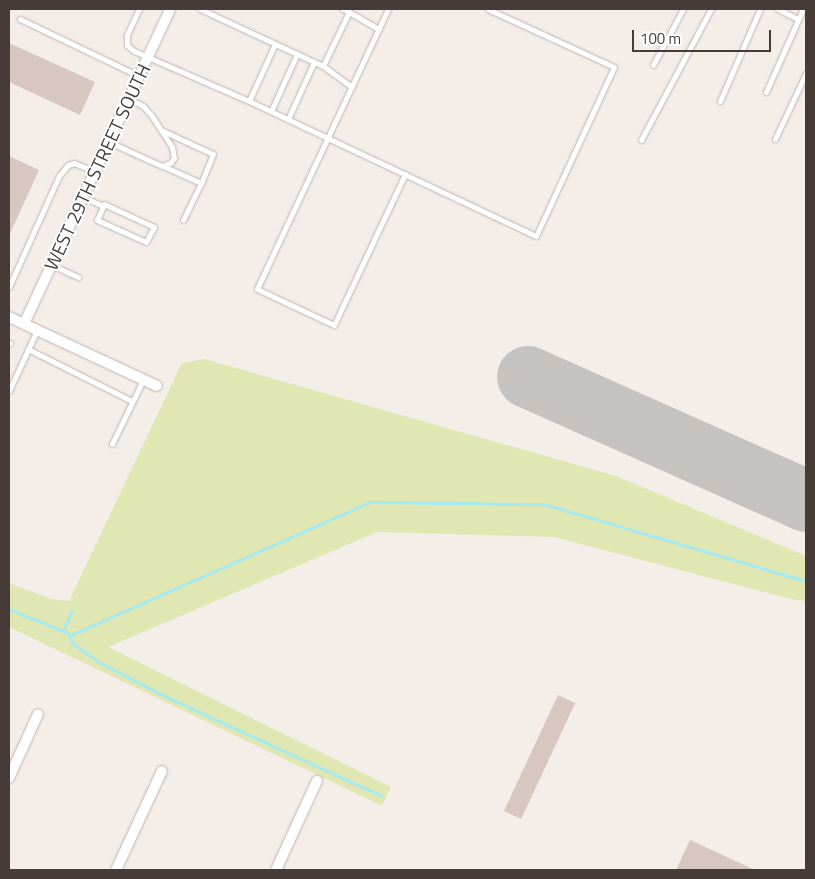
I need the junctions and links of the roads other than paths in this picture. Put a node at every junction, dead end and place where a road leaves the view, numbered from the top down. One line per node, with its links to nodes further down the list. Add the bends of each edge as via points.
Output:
1 (139, 9): 19 (lane, via 126,35 127,46)
2 (170, 9): 19 (street, WEST 29TH STREET SOUTH)
3 (200, 9): 17 (lane)
4 (343, 9): 13 (lane)
5 (388, 9): 16 (lane)
6 (488, 9): 39 (lane, via 614,67 536,236)
7 (683, 9): 21 (lane)
8 (711, 9): 35 (lane)
9 (752, 9): 12 (lane)
10 (778, 9): 15 (lane)
11 (803, 9): 15 (lane)
12 (759, 10): 29 (lane)
13 (349, 12): 16 (lane); 22 (lane)
14 (20, 19): 24 (lane)
15 (798, 19): 26 (lane)
16 (378, 29): 25 (lane)
17 (275, 44): 18 (lane); 28 (lane)
18 (297, 54): 20 (lane); 30 (lane)
19 (148, 55): 24 (street, WEST 29TH STREET SOUTH); 28 (lane)
20 (314, 62): 22 (lane); 31 (lane)
21 (653, 65)
22 (323, 66): 25 (lane)
23 (806, 73): 34 (lane)
24 (139, 76): 27 (street, WEST 29TH STREET SOUTH)
25 (351, 86): 33 (lane)
26 (766, 92)
27 (128, 99): 32 (lane, via 143,106); 36 (street, WEST 29TH STREET SOUTH)
28 (249, 101): 30 (lane)
29 (720, 101)
30 (270, 111): 31 (lane)
31 (288, 119): 33 (lane)
32 (161, 130): 37 (lane, via 174,153 170,163); 40 (lane, via 213,154)
33 (327, 138): 39 (lane); 39 (lane, via 257,289 334,325)
34 (774, 139)
35 (641, 140)
36 (108, 142): 37 (lane); 38 (street, WEST 29TH STREET SOUTH)
37 (162, 166): 40 (lane)
38 (95, 171): 41 (street, WEST 29TH STREET SOUTH); 46 (lane, via 74,163 59,176)
39 (404, 174)
40 (201, 183): 43 (lane)
41 (83, 197): 42 (lane); 44 (street, WEST 29TH STREET SOUTH)
42 (103, 206): 42 (lane, via 97,220 146,242 154,227)
43 (183, 220)
44 (52, 265): 45 (lane); 48 (street, WEST 29TH STREET SOUTH)
45 (78, 278)
46 (9, 287)
47 (9, 317): 48 (street)
48 (24, 324): 49 (street)
49 (37, 330): 50 (lane); 51 (street)
50 (28, 349): 53 (lane); 54 (lane)
51 (143, 379): 52 (street); 54 (lane)
52 (157, 386)
53 (9, 391)
54 (132, 401): 55 (lane)
55 (112, 444)
56 (38, 714): 58 (street)
57 (162, 771): 60 (street)
58 (9, 778)
59 (317, 781): 61 (street)
60 (116, 870)
61 (276, 870)

